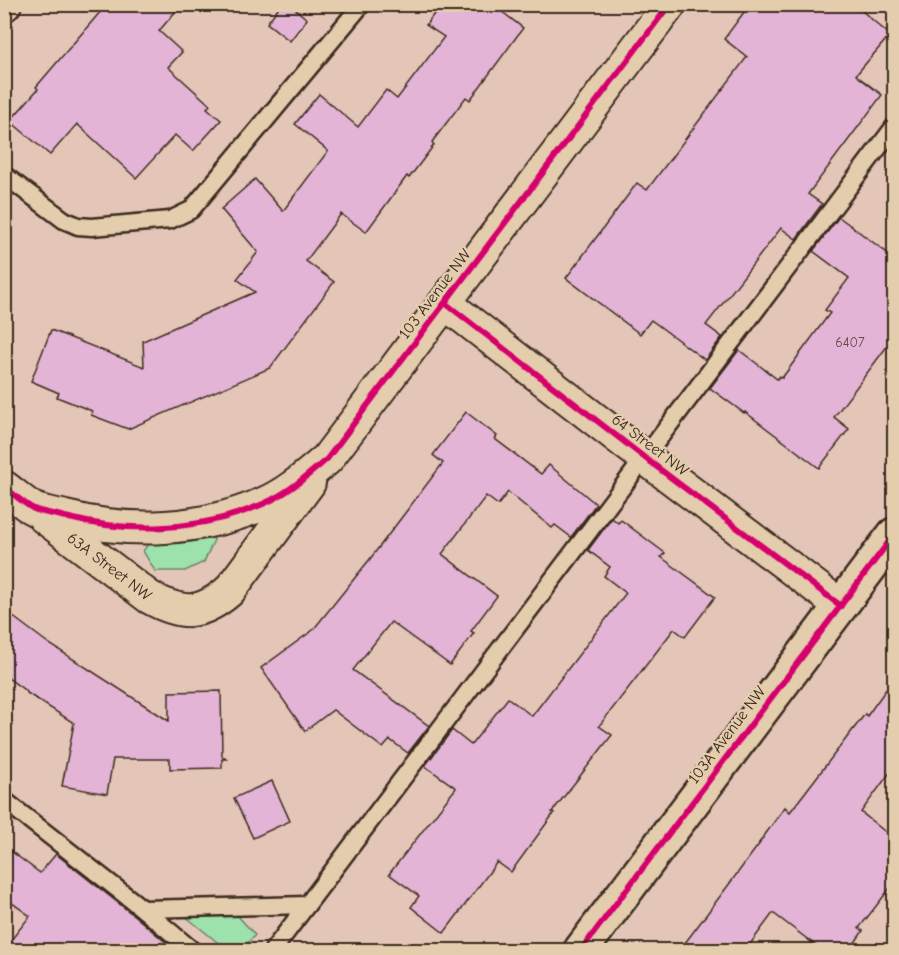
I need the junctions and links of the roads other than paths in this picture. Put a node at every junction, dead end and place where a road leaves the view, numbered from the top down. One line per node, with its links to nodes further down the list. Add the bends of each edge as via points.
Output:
1 (362, 4): 4 (lane, via 192,210 179,217 78,226 64,220)
2 (670, 4): 5 (street, 103 Avenue NW)
3 (894, 126): 6 (lane)
4 (4, 175)
5 (445, 303): 6 (street, 64 Street NW); 7 (street, 103 Avenue NW)
6 (645, 458): 12 (street, 64 Street NW); 15 (lane)
7 (327, 459): 10 (street, 103 Avenue NW, via 264,503 225,517); 13 (street, 103 Avenue NW, via 229,591 216,602)
8 (4, 487): 9 (street, 63A Street NW)
9 (34, 509): 10 (street, 63A Street NW, via 105,525); 13 (street, 63A Street NW, via 149,597 180,610)
10 (170, 527)
11 (894, 535): 12 (street, 103A Avenue NW)
12 (841, 606): 19 (street, 103A Avenue NW)
13 (193, 610)
14 (4, 800): 16 (lane)
15 (307, 905): 16 (lane); 18 (lane)
16 (143, 909): 17 (lane)
17 (192, 951)
18 (273, 951)
19 (581, 951)

